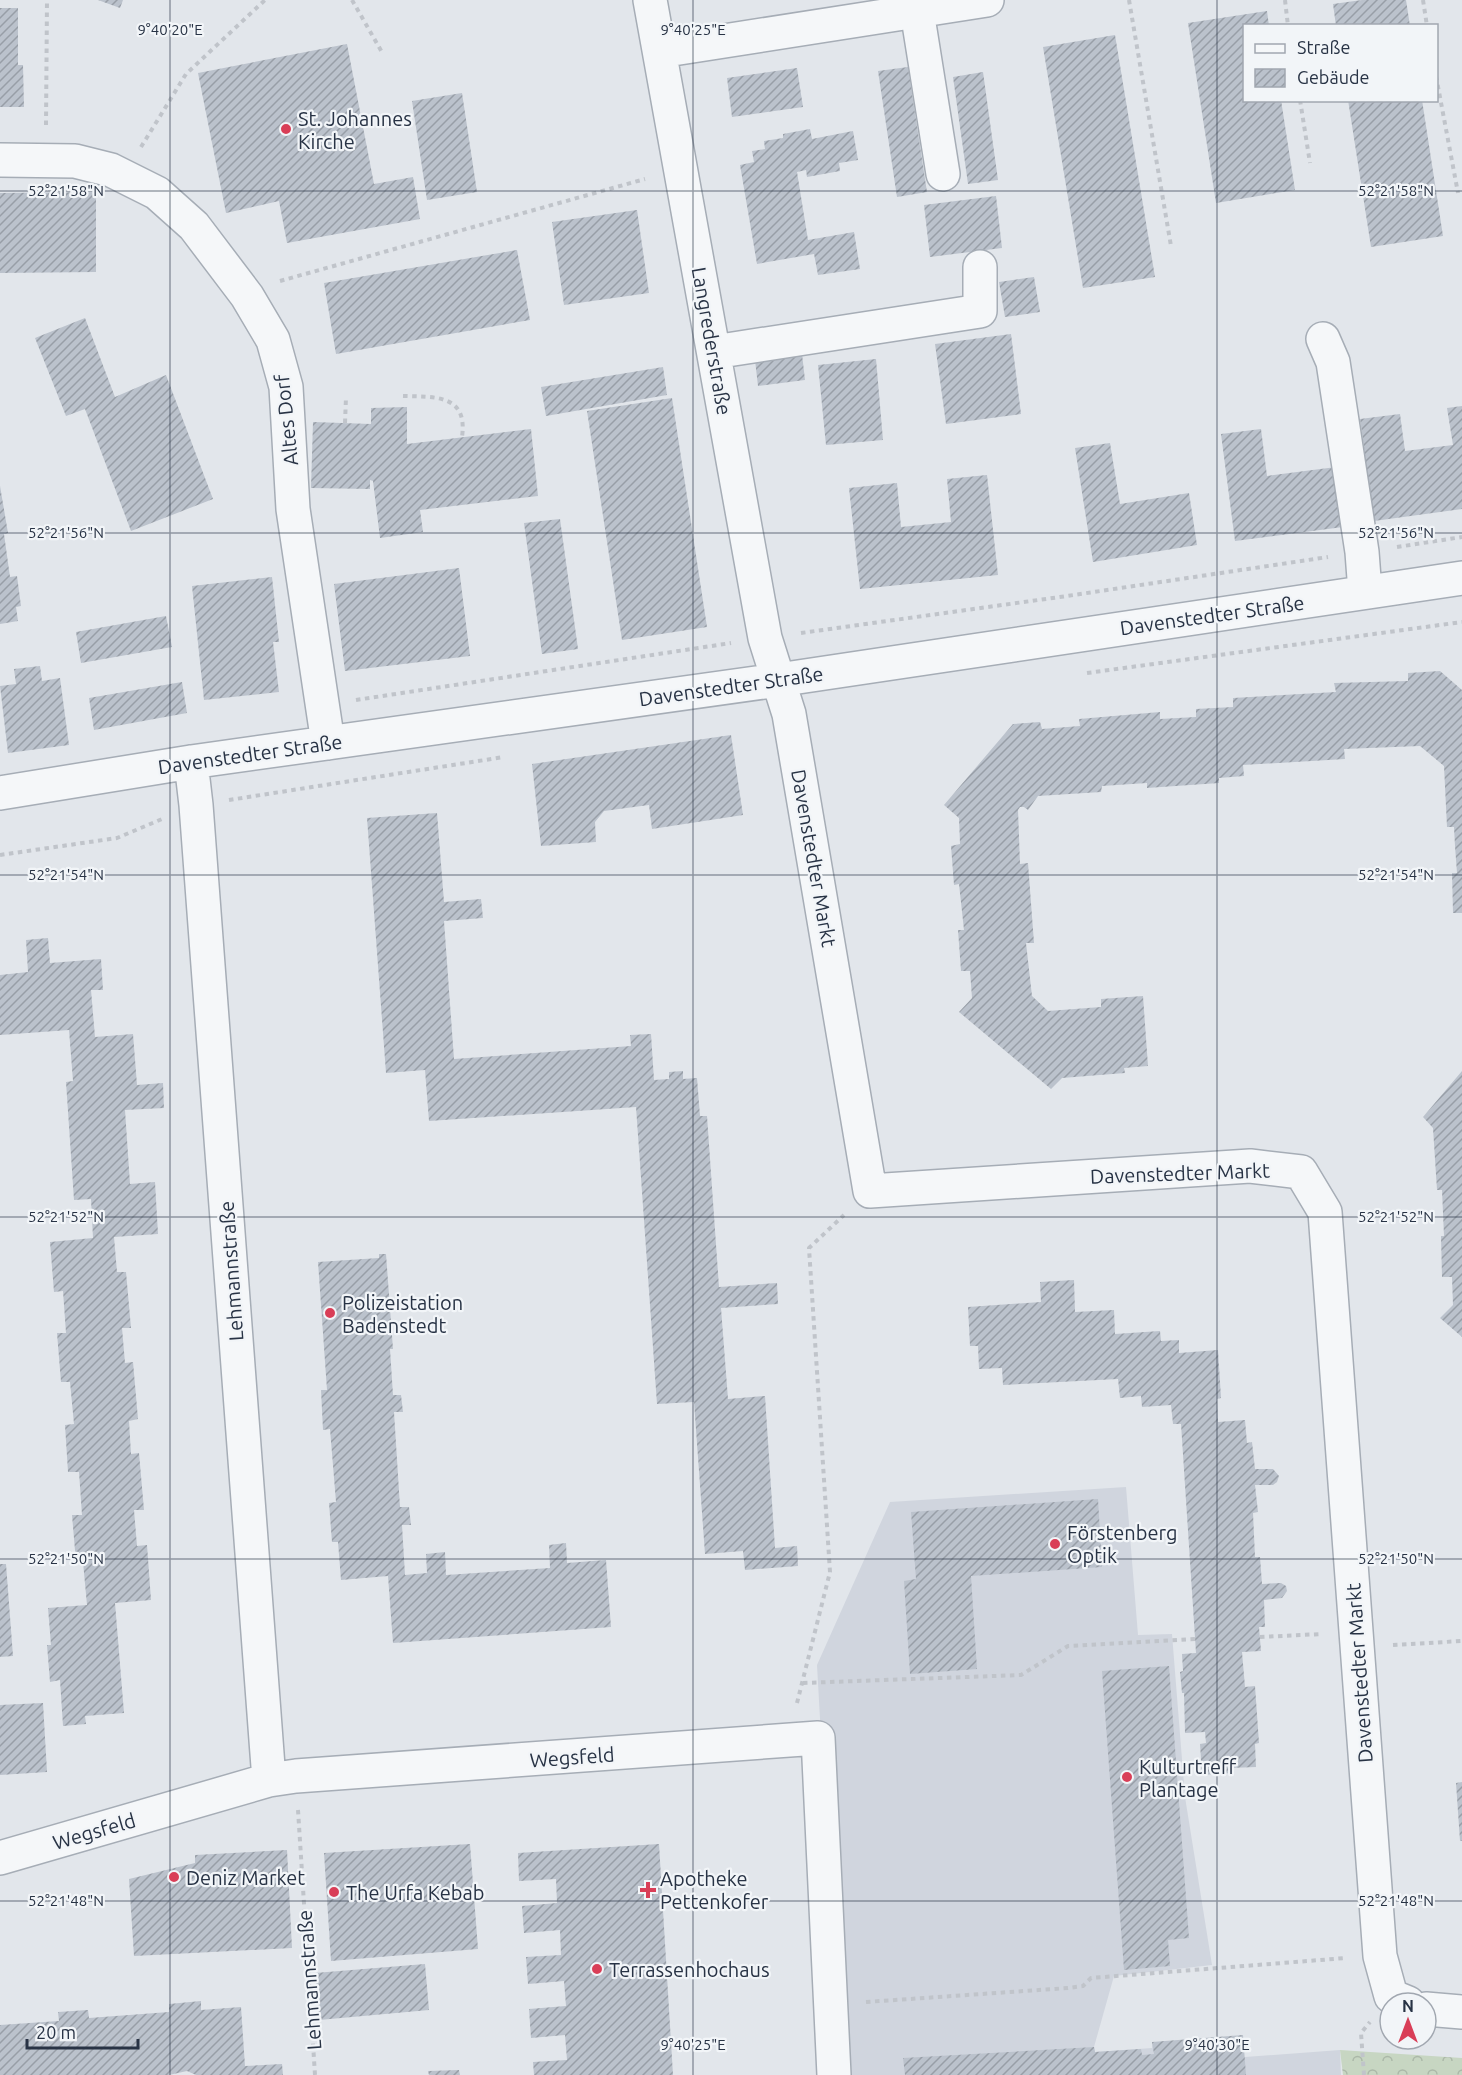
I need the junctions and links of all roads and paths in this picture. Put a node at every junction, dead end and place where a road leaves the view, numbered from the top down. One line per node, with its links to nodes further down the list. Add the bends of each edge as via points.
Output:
1 (47, 0): 17 (path)
2 (265, 0): 21 (path, via 186,74)
3 (352, 0): 13 (path)
4 (650, 0): 12 (street, Langrederstraße)
5 (987, 0): 9 (street)
6 (1129, 0): 23 (path)
7 (1285, 0): 10 (path)
8 (1423, 0): 11 (path)
9 (917, 11): 12 (street); 20 (street)
10 (1288, 24)
11 (1427, 24)
12 (660, 51): 19 (street, Langrederstraße)
13 (383, 54)
14 (1438, 82): 22 (path)
15 (1300, 102): 18 (path)
16 (0, 160): 17 (street, Altes Dorf)
17 (46, 160): 21 (street, Altes Dorf, via 75,161)
18 (1310, 163)
19 (682, 172): 25 (path, via 648,178 266,285); 27 (street, Langrederstraße)
20 (943, 174)
21 (123, 176): 25 (street, Altes Dorf, via 157,193 194,226)
22 (1458, 194)
23 (1171, 246)
24 (980, 267): 27 (street, via 980,311)
25 (247, 296): 37 (street, Altes Dorf, via 273,340 286,387 293,509)
26 (1323, 339): 33 (street, via 1335,373)
27 (714, 352): 36 (street, Langrederstraße, via 765,638)
28 (404, 396): 31 (path, via 441,397 452,404 462,413)
29 (346, 397): 30 (path)
30 (345, 423)
31 (462, 437)
32 (1462, 579): 33 (street, Davenstedter Straße)
33 (1365, 592): 36 (street, Davenstedter Straße)
34 (1462, 621): 35 (path)
35 (1084, 673)
36 (778, 680): 37 (street, Davenstedter Straße); 43 (street, Davenstedter Markt, via 789,714)
37 (328, 743): 39 (street, Davenstedter Straße)
38 (516, 755): 41 (path)
39 (191, 762): 40 (street, Davenstedter Straße); 41 (street, Lehmannstraße)
40 (0, 793)
41 (196, 805): 42 (path, via 117,838); 47 (street, Lehmannstraße)
42 (0, 855)
43 (870, 1191): 45 (path, via 809,1248 830,1572); 49 (street, Davenstedter Markt, via 1250,1166 1301,1172 1325,1212)
44 (1195, 1639): 45 (path, via 1068,1646 1021,1675)
45 (803, 1683): 46 (path)
46 (785, 1741): 47 (street, Wegsfeld); 51 (street, Wegsfeld, via 818,1738)
47 (282, 1778): 48 (street, Wegsfeld); 55 (path, Lehmannstraße)
48 (0, 1858)
49 (1380, 1956): 50 (street, Davenstedter Markt); 51 (path, via 1090,1978 1083,1986 1068,1988)
50 (1396, 1991)
51 (830, 2004): 56 (street, Wegsfeld)
52 (1438, 2010): 53 (street)
53 (1462, 2012)
54 (1378, 2019): 57 (path, via 1361,2033)
55 (315, 2075)
56 (834, 2075)
57 (1364, 2075)

